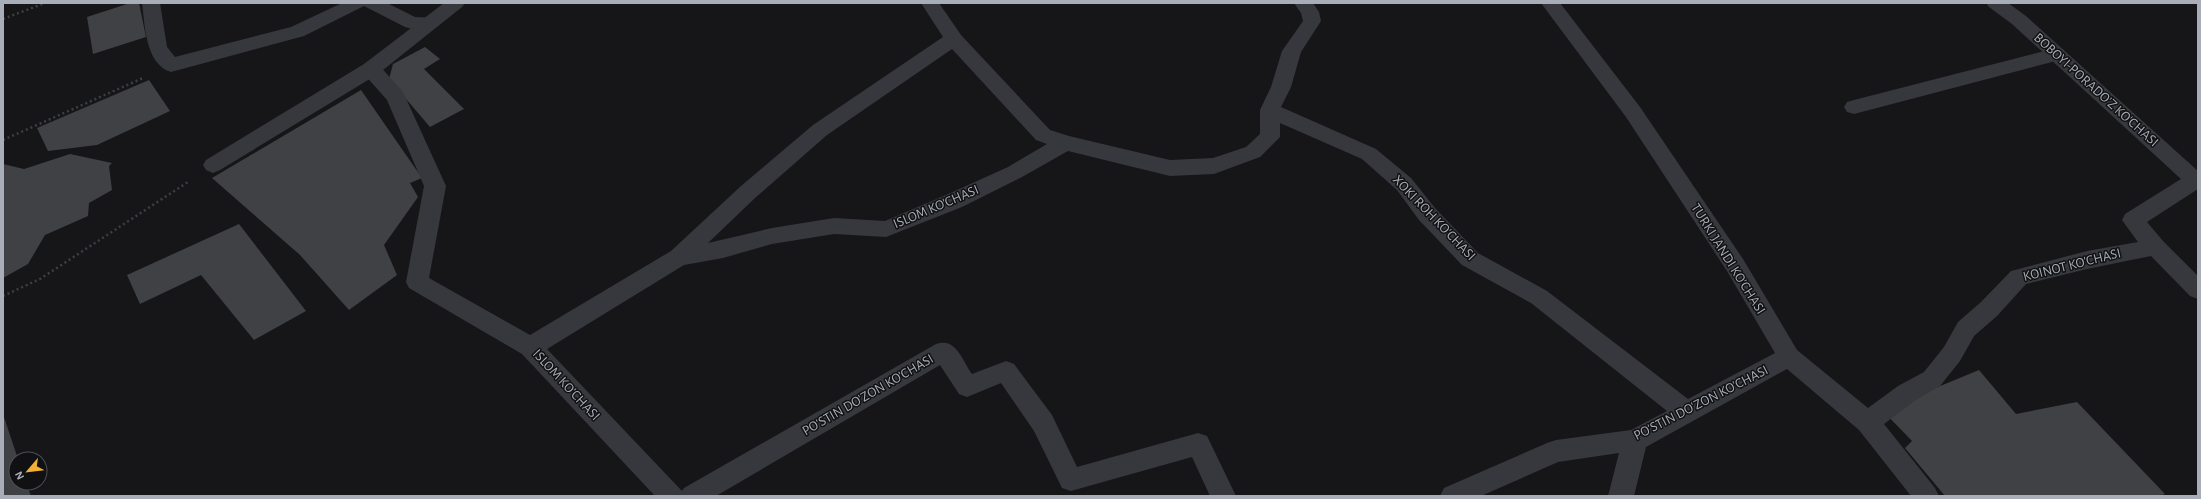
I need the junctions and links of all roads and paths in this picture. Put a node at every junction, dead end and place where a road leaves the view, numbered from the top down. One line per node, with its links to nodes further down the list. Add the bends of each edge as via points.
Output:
1 (45, 3): 11 (path)
2 (151, 3): 15 (street, via 158,48)
3 (357, 3): 15 (street, via 297,32)
4 (372, 3): 12 (street, via 412,23)
5 (456, 3): 12 (street)
6 (930, 3): 13 (street)
7 (1303, 3): 18 (street, via 1310,12 1312,21 1292,51 1281,87)
8 (1550, 3): 28 (street, TURKI JANDI KO'CHASI, via 1633,112 1735,265)
9 (1995, 3): 10 (street, BOBOYI-PORADO'Z KO'CHASI)
10 (2017, 12): 14 (street, BOBOYI-PORADO'Z KO'CHASI)
11 (3, 19)
12 (432, 22): 16 (street)
13 (954, 39): 20 (street, via 1043,135); 24 (street, ISLOM KO'CHASI, via 820,130 748,192)
14 (2056, 54): 17 (street); 22 (street, BOBOYI-PORADO'Z KO'CHASI)
15 (171, 65): 19 (path)
16 (371, 69): 21 (street); 27 (street, via 396,97 435,186 417,282)
17 (1854, 107)
18 (1270, 110): 20 (street, via 1270,137 1253,152 1214,166 1170,168); 29 (street, XOKI ROH KO'CHASI, via 1369,154 1404,184 1427,214 1470,259 1540,297)
19 (3, 140)
20 (1066, 143): 24 (street, ISLOM KO'CHASI, via 1015,172 886,229 834,226 772,236)
21 (213, 165): 26 (path, via 40,279)
22 (2197, 179): 23 (street, via 2133,220)
23 (2154, 247): 25 (street); 30 (street, KOINOT KO'CHASI, via 2019,277 1966,329 1952,354 1932,379 1906,393)
24 (679, 257): 27 (street, ISLOM KO'CHASI)
25 (2198, 290)
26 (3, 296)
27 (530, 347): 32 (street, ISLOM KO'CHASI)
28 (1789, 357): 29 (street, PO'STIN DO'ZON KO'CHASI); 30 (street, TURKI JANDI KO'CHASI)
29 (1686, 412): 31 (street, PO'STIN DO'ZON KO'CHASI)
30 (1868, 422): 37 (street, TURKI JANDI KO'CHASI)
31 (1635, 440): 35 (street, PO'STIN DO'ZON KO'CHASI, via 1556,451); 36 (street)
32 (672, 496)
33 (693, 496): 34 (street, PO'STIN DO'ZON KO'CHASI, via 944,351 967,387 1006,371 1043,423 1071,480 1198,444)
34 (1223, 496)
35 (1454, 496)
36 (1621, 496)
37 (1926, 496)

